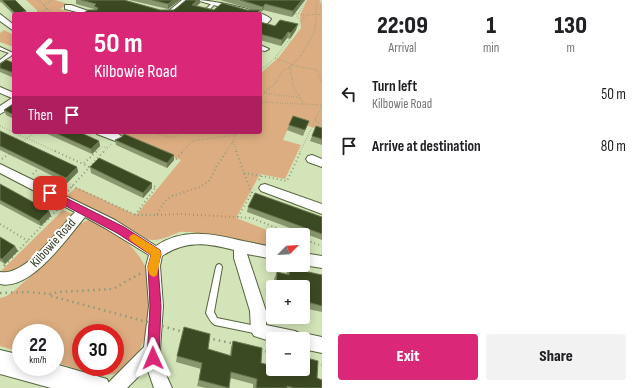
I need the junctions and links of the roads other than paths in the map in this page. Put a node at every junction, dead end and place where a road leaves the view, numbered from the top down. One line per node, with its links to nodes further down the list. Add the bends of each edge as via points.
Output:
1 (186, 0): 7 (street)
2 (200, 0): 3 (street)
3 (214, 3): 5 (lane); 8 (street)
4 (68, 7): 6 (street)
5 (206, 11)
6 (87, 12)
7 (168, 12)
8 (248, 12)
9 (0, 16): 12 (street)
10 (262, 16): 11 (street, via 267,19)
11 (262, 24)
12 (12, 28)
13 (0, 48): 14 (lane, via 11,53)
14 (0, 62)
15 (0, 90): 16 (street)
16 (12, 95)
17 (12, 102): 18 (street)
18 (0, 111)
19 (107, 134): 20 (street)
20 (118, 138)
21 (0, 168): 24 (street, Kilbowie Road)
22 (265, 188): 23 (street)
23 (322, 209)
24 (83, 210): 28 (street, Kilbowie Road, via 131,236); 31 (street, Kilbowie Road, via 33,267 15,277 4,280)
25 (240, 246): 26 (street); 28 (street, via 220,240 198,238 167,245); 32 (street, via 241,258 258,311)
26 (266, 252)
27 (310, 259): 29 (street)
28 (155, 260): 36 (street, via 156,306)
29 (322, 262)
30 (218, 267): 32 (lane, via 210,313 215,321)
31 (0, 278)
32 (259, 331): 33 (street)
33 (266, 333)
34 (310, 342): 35 (street)
35 (322, 345)
36 (152, 350): 39 (street); 40 (street, via 154,366)
37 (0, 362): 38 (street)
38 (98, 388)
39 (115, 388)
40 (163, 388)

